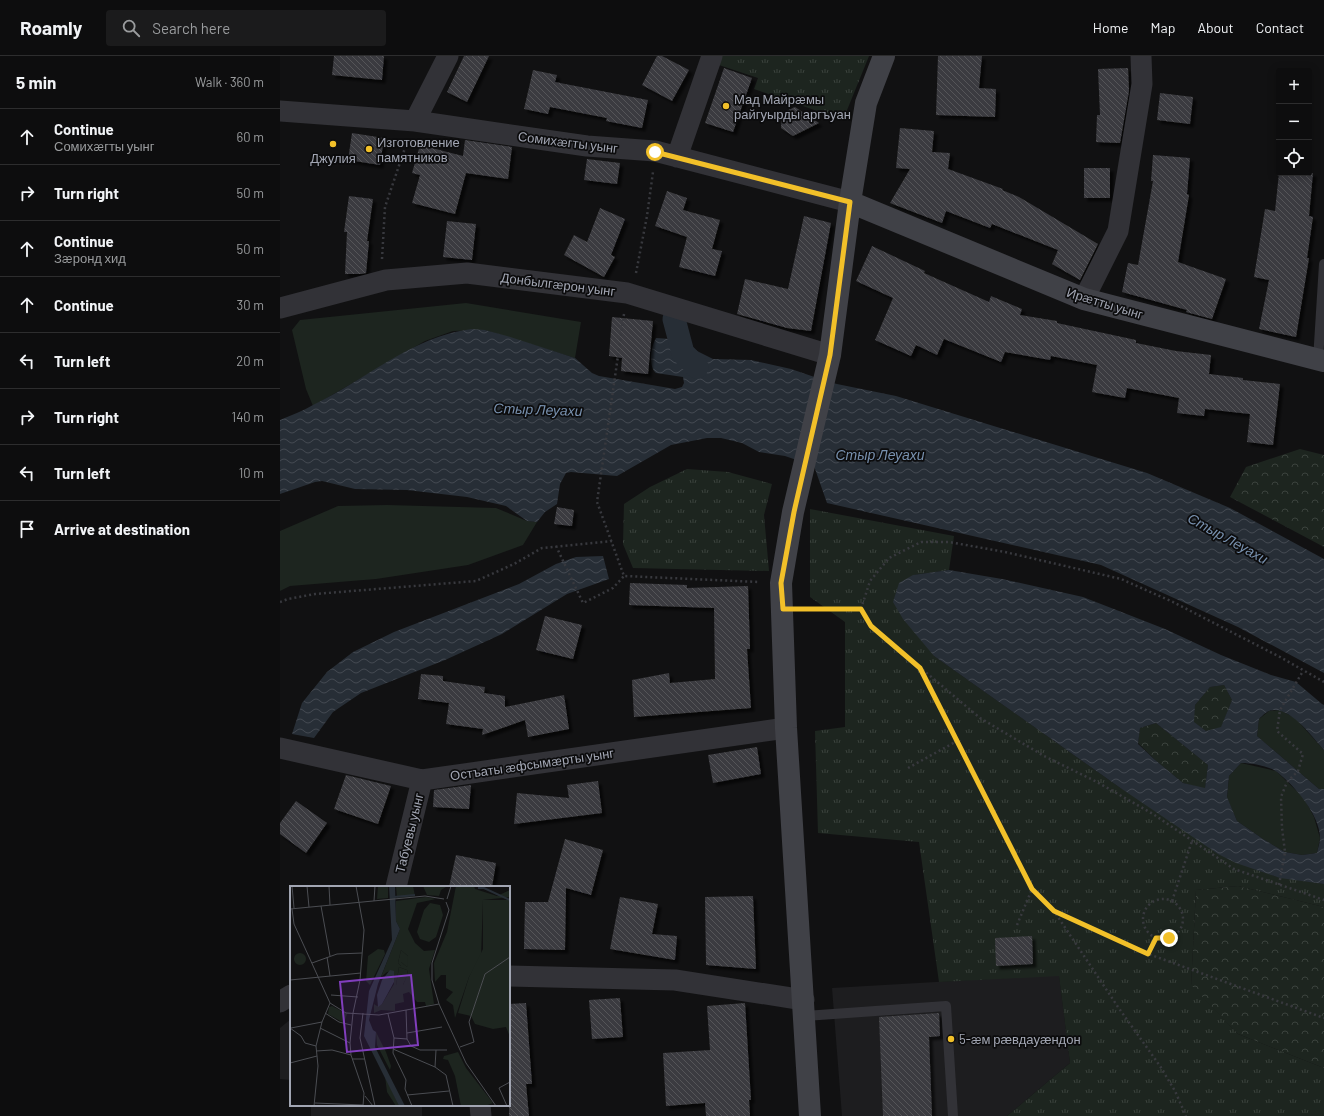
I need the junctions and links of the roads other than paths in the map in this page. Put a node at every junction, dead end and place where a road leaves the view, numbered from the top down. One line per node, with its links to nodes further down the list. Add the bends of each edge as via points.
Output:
1 (448, 56): 6 (street)
2 (712, 56): 7 (street)
3 (884, 56): 8 (street, via 866,103)
4 (1141, 56): 10 (street, via 1142,84 1118,231)
5 (280, 111): 6 (street, Сомихæгты уынг)
6 (415, 121): 7 (street, Сомихæгты уынг)
7 (677, 157): 8 (street, Сомихæгты уынг)
8 (850, 202): 10 (street, Ирæтты уынг); 12 (street)
9 (1324, 264): 13 (lane)
10 (1084, 299): 13 (street, Ирæтты уынг)
11 (280, 308): 12 (street, Донбылгæрон уынг, via 386,280 467,273 627,293)
12 (830, 355): 14 (street, via 794,512 781,583)
13 (1321, 361)
14 (786, 728): 16 (street, Остъаты æфсымæрты уынг); 21 (street)
15 (280, 748): 16 (street, Остъаты æфсымæрты уынг)
16 (422, 780): 17 (street, Табуевы уынг)
17 (396, 886)
18 (510, 976): 21 (street, via 675,980)
19 (290, 996): 20 (street)
20 (280, 1002)
21 (805, 1008): 24 (street); 25 (lane, via 946,1006)
22 (480, 1106): 23 (street)
23 (481, 1116)
24 (810, 1116)
25 (953, 1116)

